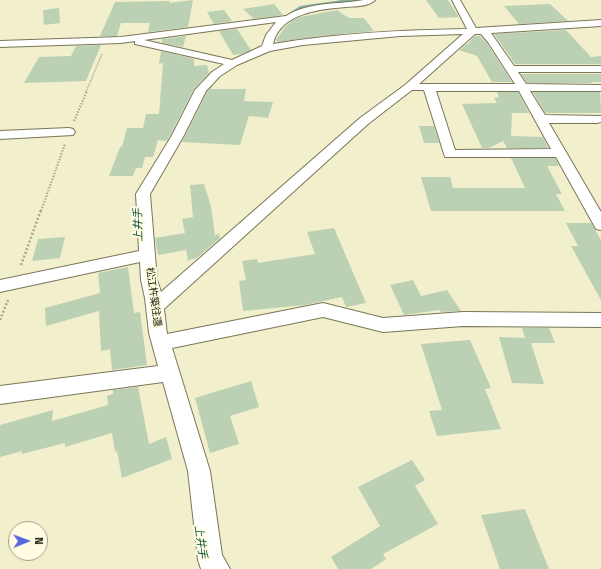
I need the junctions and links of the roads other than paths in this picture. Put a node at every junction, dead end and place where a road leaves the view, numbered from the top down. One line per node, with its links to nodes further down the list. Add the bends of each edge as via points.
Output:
1 (371, 0): 3 (street, via 364,3 306,9)
2 (456, 0): 5 (street)
3 (289, 18): 6 (street); 8 (street, via 271,34)
4 (601, 23): 5 (street, 松江杵築往還)
5 (479, 31): 8 (street, 松江杵築往還, via 400,33); 10 (street, via 492,40); 12 (street)
6 (121, 40): 7 (street); 9 (street, via 161,46)
7 (0, 44)
8 (267, 48): 9 (street, 松江杵築往還)
9 (233, 63): 22 (street, 松江杵築往還, via 216,74 201,90 143,194)
10 (510, 69): 11 (street); 14 (street)
11 (601, 69)
12 (408, 87): 13 (street); 24 (street, via 364,120)
13 (429, 87): 14 (street); 20 (street, via 450,154)
14 (523, 88): 15 (street); 16 (street)
15 (601, 88)
16 (542, 119): 17 (street); 20 (street)
17 (597, 119)
18 (69, 132): 19 (street)
19 (0, 135)
20 (560, 153): 21 (street)
21 (601, 225)
22 (148, 255): 23 (street); 24 (street, 松江杵築往還, via 149,280)
23 (7, 284)
24 (155, 307): 26 (street, 松江杵築往還)
25 (601, 320): 26 (street, via 463,319 383,325 323,310)
26 (160, 342): 27 (street, 松江杵築往還)
27 (170, 373): 28 (street); 29 (street, 松江杵築往還, via 199,471 210,560)
28 (0, 395)
29 (217, 569)

